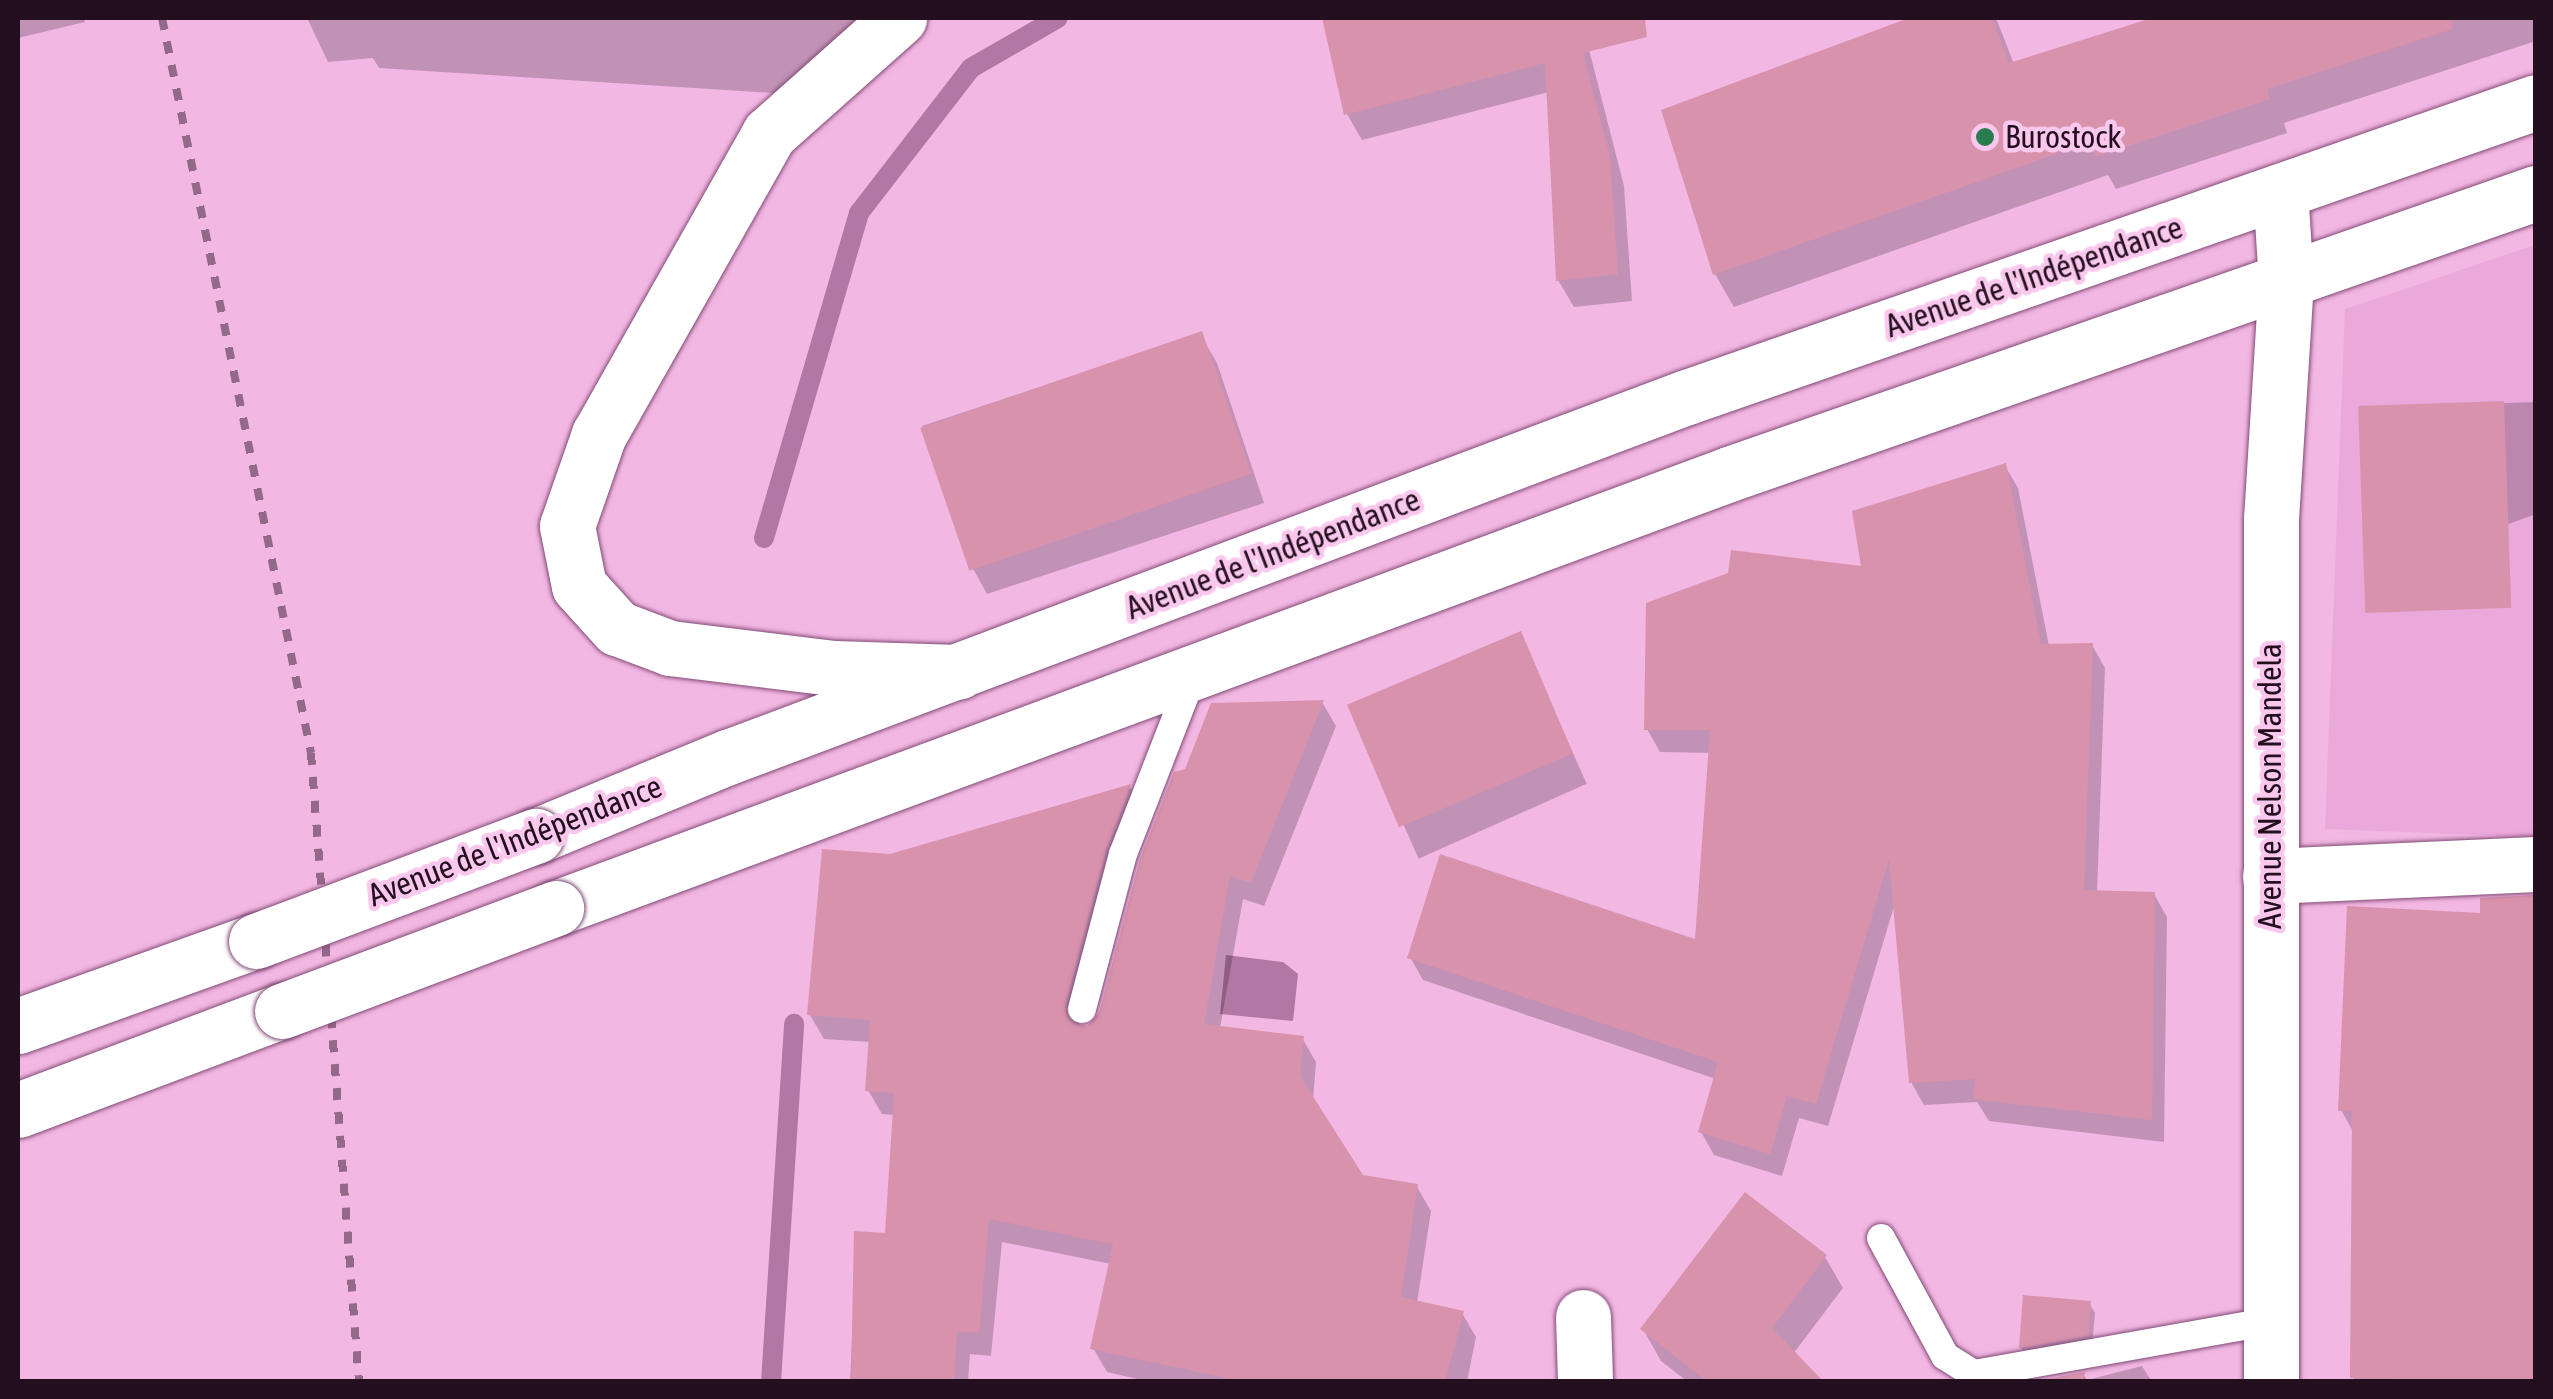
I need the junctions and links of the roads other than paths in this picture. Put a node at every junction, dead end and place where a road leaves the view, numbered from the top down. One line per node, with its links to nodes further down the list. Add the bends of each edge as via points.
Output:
1 (899, 18): 6 (main road, via 769,134 599,434 567,526 580,586 617,628 670,648 834,668)
2 (2536, 102): 3 (main road, Avenue de l'Indépendance)
3 (2280, 191): 5 (main road, Avenue Nelson Mandela); 6 (main road, Avenue de l'Indépendance, via 1687,396)
4 (2536, 193): 5 (main road)
5 (2286, 281): 7 (main road, via 1729,474); 9 (main road, Avenue Nelson Mandela, via 2271,519)
6 (961, 672): 11 (main road, Avenue de l'Indépendance, bridge)
7 (1194, 672): 10 (lane, via 1123,854); 12 (main road, bridge)
8 (2536, 864): 9 (main road)
9 (2270, 876): 15 (main road, Avenue Nelson Mandela)
10 (1082, 1009)
11 (18, 1026)
12 (18, 1110)
13 (1881, 1238): 15 (lane, via 1945,1356 1974,1374)
14 (1583, 1317): 16 (main road)
15 (2272, 1322): 17 (main road, Avenue Nelson Mandela)
16 (1585, 1382)
17 (2271, 1382)

